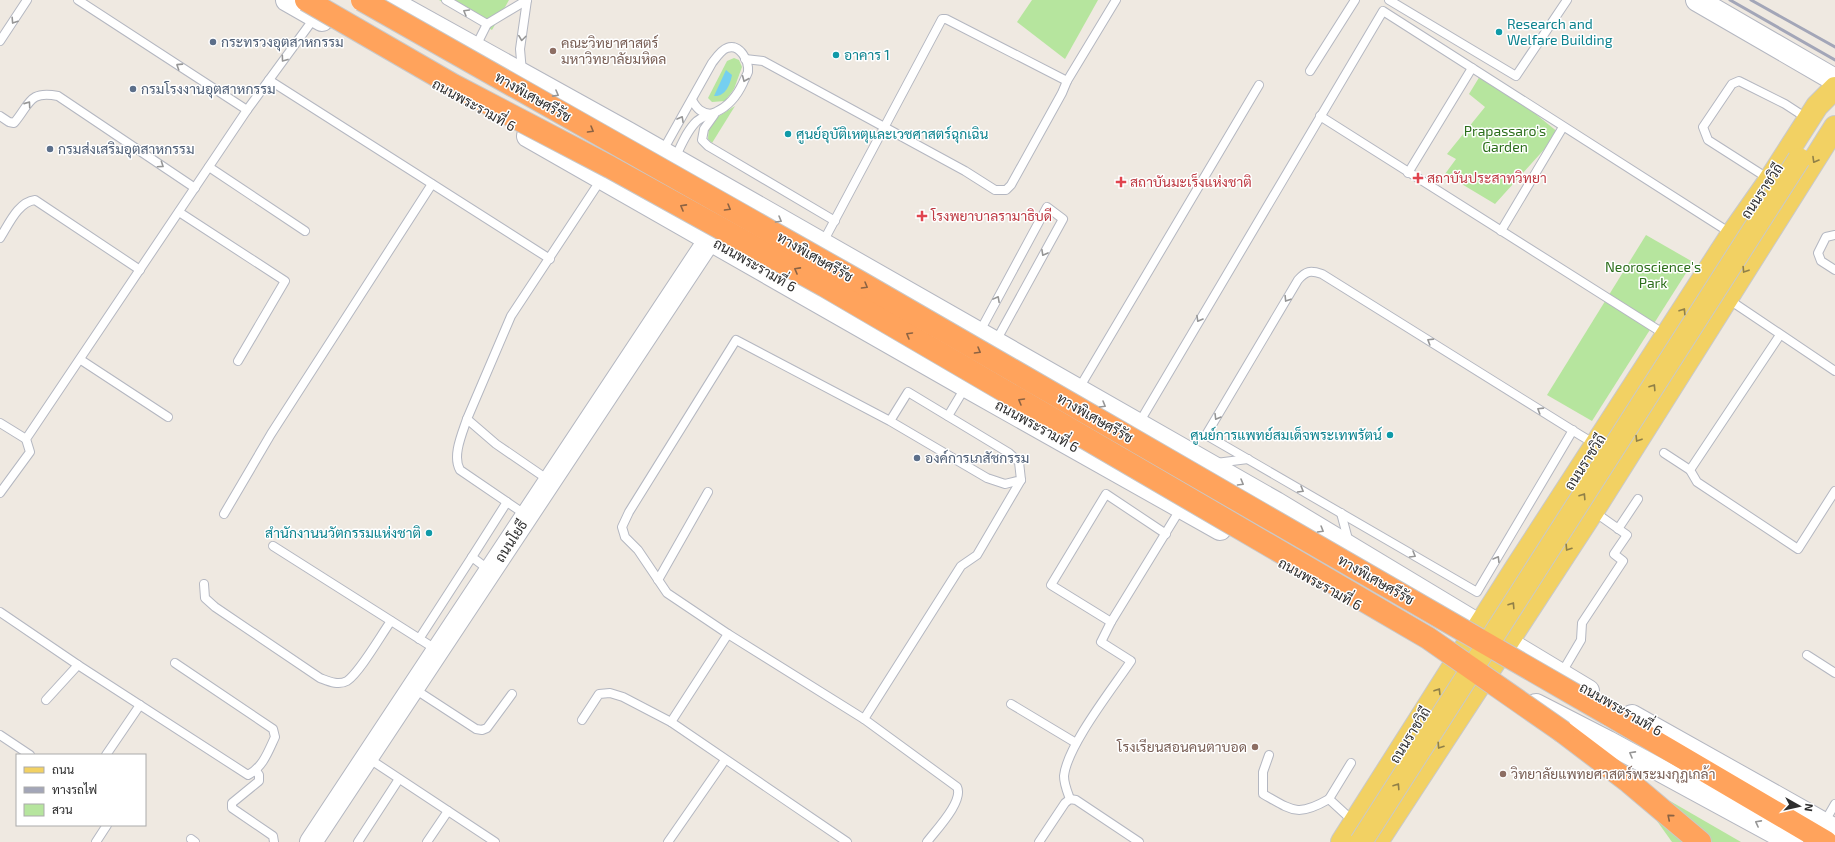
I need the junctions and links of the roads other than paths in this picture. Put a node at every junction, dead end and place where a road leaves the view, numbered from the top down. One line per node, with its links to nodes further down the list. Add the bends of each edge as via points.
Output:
1 (27, 0): 15 (lane, one-way to 15)
2 (78, 0): 26 (lane, one-way to 2)
3 (286, 0): 13 (main road, ถนนพระรามที่ 6)
4 (362, 0): 138 (highway, ทางพิเศษศรีรัช, one-way to 138, bridge)
5 (388, 0): 16 (main road, ถนนพระรามที่ 6)
6 (446, 0): 14 (lane, one-way to 6)
7 (527, 0): 14 (lane); 20 (lane, one-way to 20, via 520,49)
8 (1116, 0): 22 (lane)
9 (1355, 0): 19 (lane)
10 (1389, 0): 11 (lane, via 1516,76)
11 (1566, 0)
12 (1697, 0): 24 (main road)
13 (315, 5): 21 (lane, one-way to 21); 37 (main road, ถนนพระรามที่ 6); 152 (highway, ทางพิเศษศรีรัช, one-way to 13, bridge, via 1629,782 1563,732 1428,638 825,286 610,167 453,85)
14 (487, 24): 16 (lane)
15 (0, 41)
16 (475, 48): 20 (main road, ถนนพระรามที่ 6)
17 (745, 59): 25 (lane, via 741,51 727,47 712,64); 27 (lane, one-way to 27, via 748,72 734,99); 31 (lane, via 763,61)
18 (1472, 68): 29 (lane, via 1383,11); 32 (lane); 36 (lane)
19 (1310, 71)
20 (522, 75): 34 (main road, ถนนพระรามที่ 6, one-way to 34)
21 (269, 80): 26 (lane); 39 (lane)
22 (1067, 81): 31 (lane, via 944,18); 31 (lane, via 1015,179 1006,190 996,190)
23 (1259, 85): 61 (lane)
24 (1833, 87): 30 (main road, ถนนราชวิถี); 137 (main road, one-way to 24, bridge, via 1799,159 1827,110)
25 (692, 100): 27 (lane, via 702,113); 34 (lane, one-way to 25)
26 (247, 110): 35 (lane)
27 (714, 113): 34 (lane, via 697,121); 42 (lane, via 704,129 702,140 708,146)
28 (0, 116): 40 (lane, one-way to 40, via 14,122 37,95 58,96)
29 (1320, 116): 36 (lane); 67 (lane, one-way to 67)
30 (1809, 119): 38 (main road, ถนนราชวิถี); 38 (lane, via 1739,81 1732,84 1703,128 1708,140)
31 (884, 127): 42 (lane)
32 (1563, 127): 43 (lane); 45 (lane)
33 (1835, 127): 53 (main road, ถนนราชวิถี, one-way to 53)
34 (668, 156): 49 (main road, ถนนพระรามที่ 6, one-way to 49)
35 (209, 167): 40 (lane); 44 (lane)
36 (1408, 173): 43 (lane)
37 (603, 178): 48 (main road, ถนนพระรามที่ 6); 50 (lane)
38 (1770, 179): 45 (main road, ถนนราชวิถี)
39 (432, 184): 50 (lane); 87 (lane, via 271,434)
40 (195, 188): 41 (lane)
41 (179, 212): 51 (lane); 58 (lane, via 285,281)
42 (834, 221): 49 (lane)
43 (1501, 230): 55 (lane)
44 (306, 231)
45 (1732, 234): 55 (main road, ถนนราชวิถี, one-way to 45)
46 (1835, 235): 52 (lane, via 1826,237 1818,253 1821,261)
47 (0, 238): 51 (lane, via 21,206 27,201 35,200)
48 (710, 239): 60 (main road, ถนนพระรามที่ 6); 78 (main road, ถนนโยธี)
49 (822, 244): 56 (main road, ถนนพระรามที่ 6)
50 (550, 259): 64 (lane, via 511,316)
51 (140, 270): 57 (lane)
52 (1835, 270)
53 (1727, 299): 54 (lane); 85 (main road, ถนนราชวิถี, one-way to 85)
54 (1780, 335): 59 (lane); 76 (lane)
55 (1667, 336): 72 (main road, ถนนราชวิถี)
56 (987, 338): 56 (lane, one-way to 56, via 1047,207 1063,219); 61 (main road, ถนนพระรามที่ 6)
57 (81, 360): 63 (lane); 71 (lane)
58 (238, 361)
59 (1835, 371)
60 (966, 386): 62 (lane); 68 (main road, ถนนพระรามที่ 6)
61 (1073, 388): 67 (main road, ถนนพระรามที่ 6, one-way to 67); 68 (main road)
62 (948, 416): 65 (lane, via 908,392); 77 (lane, via 1009,453 1019,462)
63 (168, 417)
64 (468, 419): 78 (lane, via 496,444); 83 (lane, via 458,451 457,465 460,470)
65 (890, 421): 77 (lane, via 987,478 1005,484); 97 (lane, via 736,340 622,527 625,537 638,550)
66 (0, 423): 71 (lane)
67 (1137, 425): 70 (main road, ถนนพระรามที่ 6)
68 (1043, 430): 84 (main road, ถนนพระรามที่ 6)
69 (1573, 430): 72 (lane); 74 (lane, one-way to 74, via 1322,274 1311,270 1304,272 1298,280 1206,435); 86 (lane, one-way to 69, via 1477,592)
70 (1158, 437): 75 (main road, ถนนพระรามที่ 6); 94 (main road)
71 (26, 439): 81 (lane, via 30,452)
72 (1596, 445): 95 (main road, ถนนราชวิถี)
73 (1664, 452): 76 (lane)
74 (1248, 459): 75 (lane); 86 (lane, one-way to 86)
75 (1208, 464): 92 (main road, ถนนพระรามที่ 6, one-way to 92)
76 (1690, 470): 79 (lane, via 1697,482 1798,549)
77 (1021, 480): 119 (lane, via 988,539 977,555 961,566)
78 (550, 482): 88 (main road, ถนนโยธี)
79 (1835, 491)
80 (708, 492): 97 (lane)
81 (0, 493)
82 (1638, 499): 89 (lane)
83 (507, 502): 88 (lane); 93 (lane)
84 (1182, 507): 90 (lane); 94 (main road, ถนนพระรามที่ 6)
85 (1593, 510): 89 (lane); 99 (main road, ถนนราชวิถี, one-way to 99)
86 (1341, 513): 92 (lane)
87 (224, 514)
88 (527, 516): 96 (main road, ถนนโยธี)
89 (1618, 529): 112 (lane, via 1627,535 1614,554 1623,561 1582,623 1581,640)
90 (1166, 534): 102 (lane); 102 (lane, via 1106,494 1051,585)
91 (274, 546): 101 (lane)
92 (1351, 548): 103 (main road, ถนนพระรามที่ 6)
93 (472, 557): 96 (lane); 106 (lane)
94 (1272, 558): 108 (main road, ถนนพระรามที่ 6)
95 (1516, 568): 99 (main road, via 1522,582 1532,585); 103 (main road, ถนนราชวิถี)
96 (491, 572): 106 (main road, ถนนโยธี)
97 (658, 580): 104 (lane, via 667,593)
98 (204, 584): 101 (lane, via 205,598 215,607 320,678 334,683 346,681 358,669)
99 (1545, 584): 105 (main road, ถนนราชวิถี)
100 (0, 612): 110 (lane)
101 (391, 621): 106 (lane)
102 (1111, 622): 123 (lane, via 1101,642 1130,661)
103 (1480, 626): 105 (main road, ถนนพระรามที่ 6); 108 (main road, ถนนราชวิถี)
104 (728, 634): 119 (lane); 121 (lane)
105 (1508, 642): 112 (main road, ถนนพระรามที่ 6); 113 (main road, ถนนราชวิถี)
106 (428, 644): 114 (main road, ถนนโยธี)
107 (1807, 655): 111 (lane)
108 (1457, 661): 113 (main road, ถนนพระรามที่ 6); 137 (main road, ถนนราชวิถี, one-way to 108)
109 (175, 663): 130 (lane, via 273,729 275,737 267,756)
110 (78, 665): 116 (lane); 118 (lane)
111 (1835, 673)
112 (1561, 674): 138 (main road, ถนนพระรามที่ 6)
113 (1484, 678): 151 (main road, ถนนราชวิถี, one-way to 151); 153 (main road, ถนนพระรามที่ 6, one-way to 113)
114 (412, 688): 115 (lane, via 476,729 482,730 487,728); 127 (main road, ถนนโยธี)
115 (512, 694)
116 (46, 700)
117 (1011, 704): 123 (lane)
118 (140, 705): 125 (lane); 130 (lane, via 248,775)
119 (864, 719): 147 (lane, via 957,787 959,793 956,804)
120 (582, 720): 121 (lane, via 599,694 610,693 623,696)
121 (671, 722): 128 (lane)
122 (0, 735): 124 (lane)
123 (1076, 743): 132 (lane, via 1064,775 1065,788)
124 (28, 754)
125 (107, 754)
126 (1268, 755): 133 (lane, via 1262,772 1263,794 1297,811 1313,808)
127 (367, 758): 131 (lane); 141 (main road, ถนนโยธี)
128 (725, 760): 145 (lane); 146 (lane)
129 (1351, 763): 133 (lane)
130 (256, 771): 140 (lane, via 260,781 232,803 232,808 273,836)
131 (399, 779): 135 (lane); 142 (lane)
132 (1070, 799): 148 (lane, via 1065,802); 149 (lane, via 1076,800)
133 (1329, 799): 137 (lane)
134 (1835, 804): 138 (lane)
135 (448, 811): 143 (lane); 144 (lane)
136 (106, 826): 139 (lane)
137 (1358, 832): 150 (main road, ถนนราชวิถี)
138 (1828, 832)
139 (96, 842)
140 (274, 842)
141 (311, 842)
142 (358, 842)
143 (427, 842)
144 (495, 842)
145 (668, 842)
146 (847, 842)
147 (927, 842)
148 (1039, 842)
149 (1139, 842)
150 (1342, 842)
151 (1377, 842)
152 (1700, 842)
153 (1792, 842)

